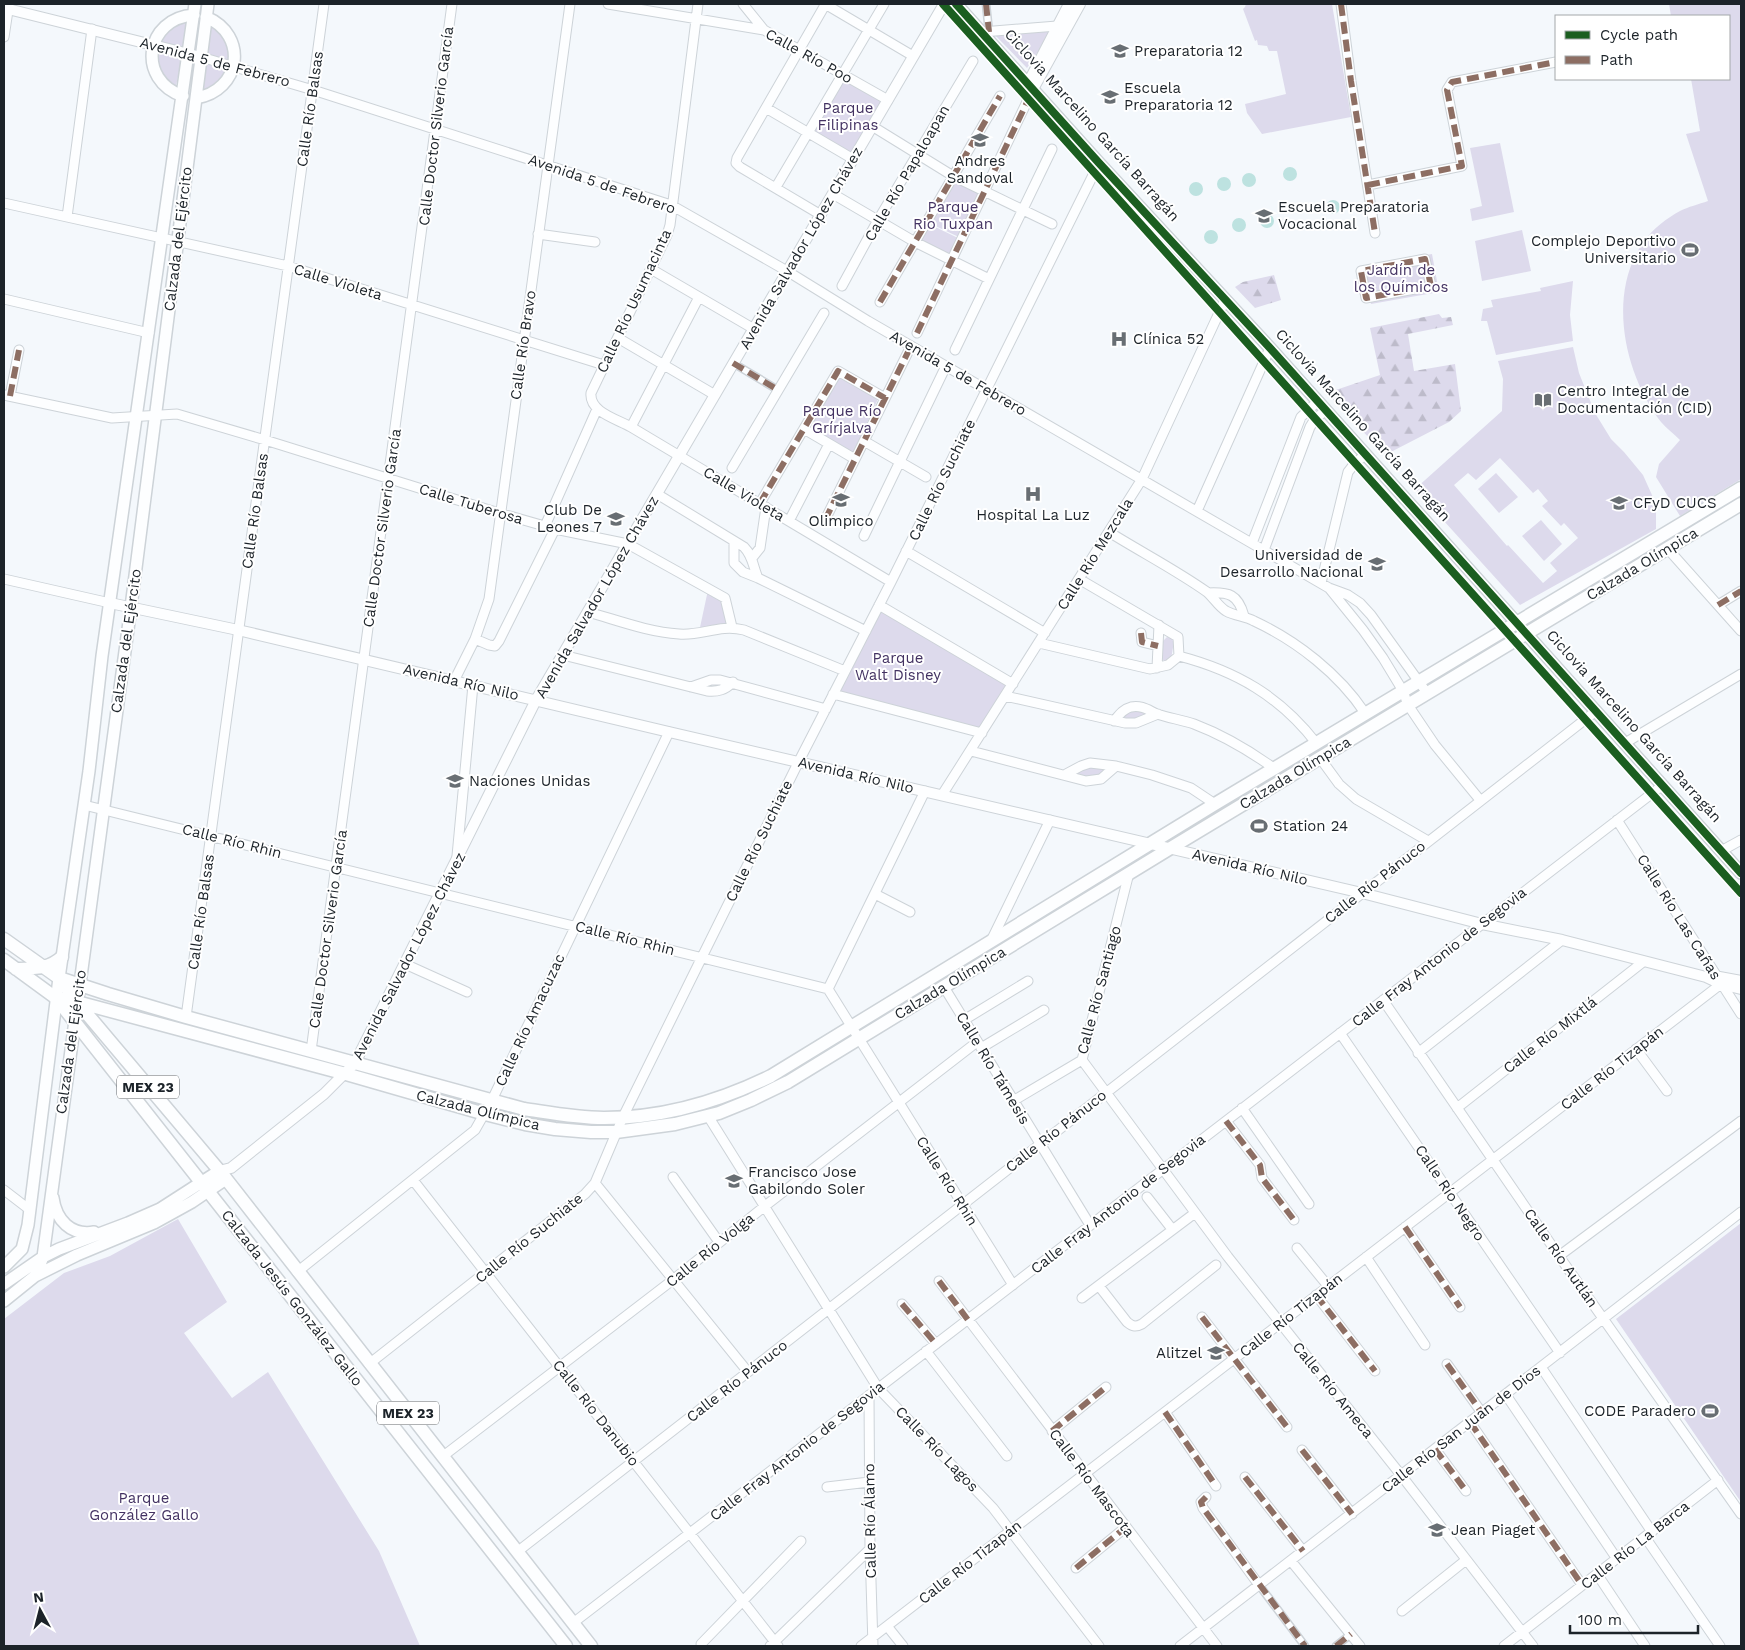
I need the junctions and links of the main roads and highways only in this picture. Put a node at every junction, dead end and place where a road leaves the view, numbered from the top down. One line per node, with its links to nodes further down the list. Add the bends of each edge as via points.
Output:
1 (208, 4): 4 (main road, Calzada del Ejército)
2 (956, 4): 10 (main road, via 986,32 1099,163)
3 (194, 9): 5 (main road, Calzada del Ejército); 6 (main road, via 160,31 153,45 153,68 158,78 175,94)
4 (206, 17): 5 (main road, Calzada del Ejército); 7 (main road, via 227,32 234,52 233,66 218,90)
5 (195, 56): 6 (main road, Calzada del Ejército); 7 (main road, Calzada del Ejército)
6 (183, 96): 14 (main road, Calzada del Ejército)
7 (196, 98): 19 (main road, Calzada del Ejército)
8 (1741, 488): 10 (main road, Calzada Olímpica)
9 (1741, 504): 11 (main road, Calzada Olímpica)
10 (1517, 623): 11 (main road); 19 (main road, Calzada Olímpica, via 770,1076 704,1103 623,1117 555,1114 311,1051)
11 (1526, 633): 12 (main road); 21 (main road, Calzada Olímpica, via 788,1082 708,1116 656,1128 616,1132 525,1124)
12 (1741, 873)
13 (4, 939): 16 (main road, MEX 23)
14 (62, 957): 16 (main road); 18 (main road, Calzada del Ejército)
15 (4, 960): 17 (main road, MEX 23)
16 (45, 967): 17 (main road); 18 (main road, MEX 23)
17 (16, 969): 20 (main road, MEX 23)
18 (59, 978): 19 (main road, Calzada Olímpica); 20 (main road, Calzada del Ejército); 21 (main road, MEX 23)
19 (79, 985): 21 (main road, Calzada del Ejército)
20 (56, 998): 21 (main road, Calzada Olímpica); 22 (main road, MEX 23); 28 (main road, Calzada del Ejército, via 25,1243)
21 (77, 1002): 22 (main road, Calzada del Ejército); 24 (main road, Calzada Jesús González Gallo / MEX 23)
22 (74, 1021): 23 (main road, Calzada del Ejército); 25 (main road, Calzada Jesús González Gallo / MEX 23)
23 (54, 1171): 26 (main road, via 53,1200 60,1219 73,1231 81,1233); 27 (main road, Calzada del Ejército)
24 (226, 1173): 25 (main road, Avenida Salvador López Chávez); 32 (main road, Calzada Jesús González Gallo / MEX 23, via 297,1272)
25 (205, 1187): 26 (main road, Avenida Salvador López Chávez); 29 (main road, Avenida Salvador López Chávez, via 154,1223 76,1255); 33 (main road, Calzada Jesús González Gallo / MEX 23)
26 (111, 1229): 27 (main road, Avenida Salvador López Chávez)
27 (43, 1257): 29 (main road, Calzada del Ejército); 30 (main road, Avenida Salvador López Chávez)
28 (4, 1267)
29 (35, 1276): 31 (main road, Avenida Salvador López Chávez)
30 (4, 1284)
31 (4, 1301)
32 (574, 1624): 34 (main road); 35 (main road, Calzada Jesús González Gallo / MEX 23)
33 (566, 1646)
34 (581, 1646)
35 (591, 1646)

